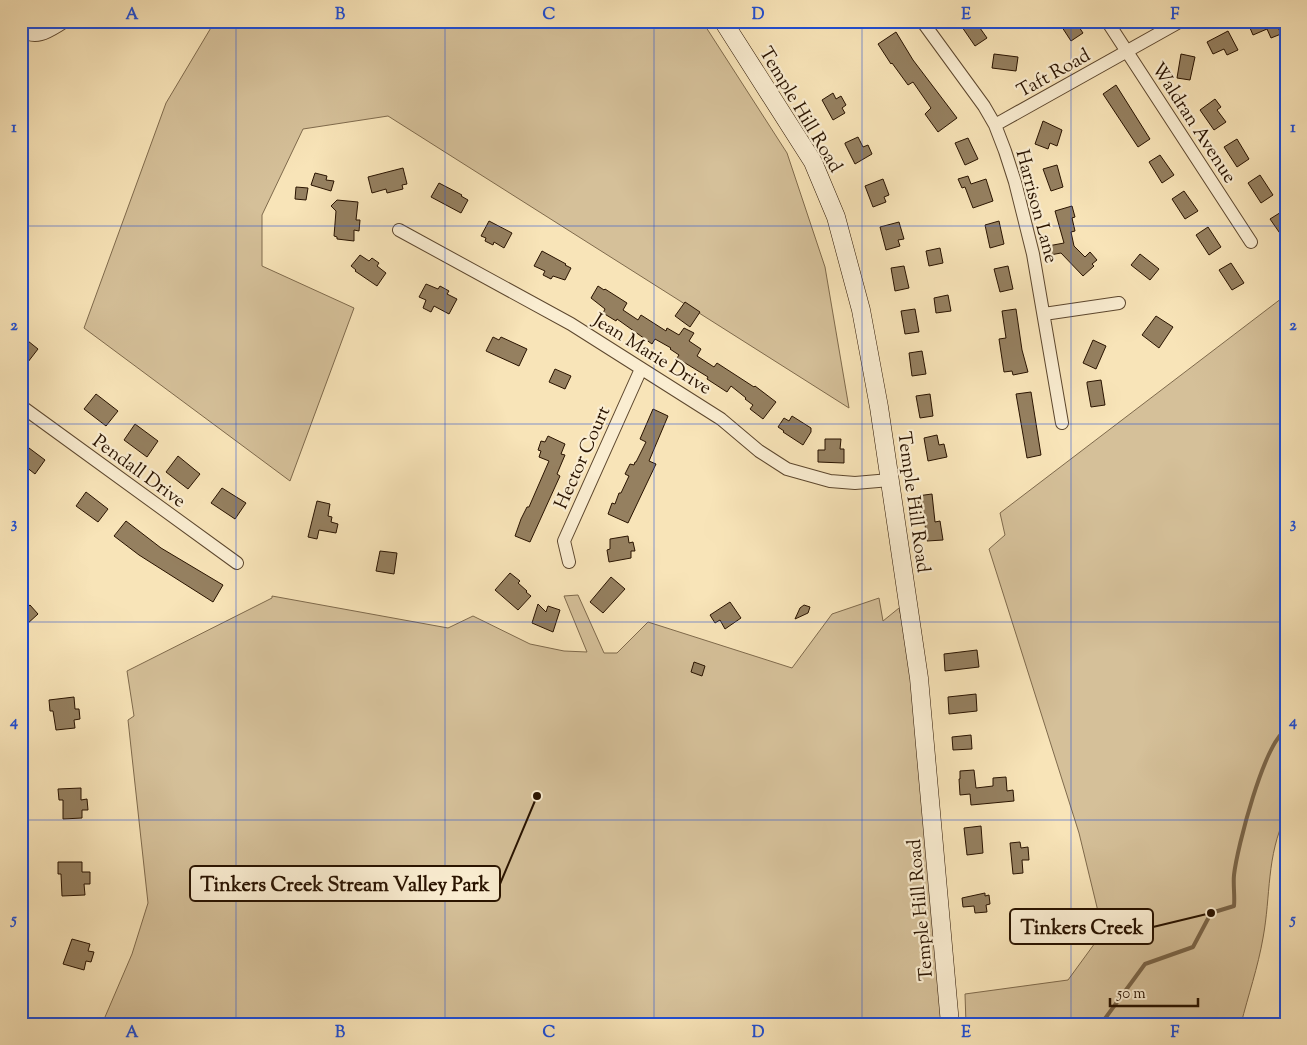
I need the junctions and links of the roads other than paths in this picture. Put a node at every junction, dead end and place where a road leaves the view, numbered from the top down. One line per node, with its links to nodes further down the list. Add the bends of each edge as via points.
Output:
1 (66, 21): 6 (street, via 44,34 33,36)
2 (723, 21): 16 (main road, Temple Hill Road, via 813,162 836,216 861,310)
3 (922, 21): 8 (street, Harrison Lane)
4 (1107, 21): 7 (street, Waldran Avenue)
5 (1181, 21): 7 (street, Taft Road)
6 (21, 31)
7 (1127, 53): 8 (street, Taft Road); 10 (street, Waldran Avenue)
8 (995, 125): 12 (street, Harrison Lane, via 1016,182)
9 (399, 230): 13 (street, Jean Marie Drive, via 571,324)
10 (1251, 242)
11 (1119, 303): 12 (street)
12 (1044, 314): 15 (street, Harrison Lane)
13 (641, 369): 16 (street, Jean Marie Drive, via 721,419 759,451 787,469 830,481); 17 (street, Hector Court, via 564,541)
14 (21, 406): 18 (street, Pendall Drive)
15 (1062, 423)
16 (890, 480): 19 (main road, Temple Hill Road, via 919,678)
17 (570, 562)
18 (237, 563)
19 (950, 1024)

